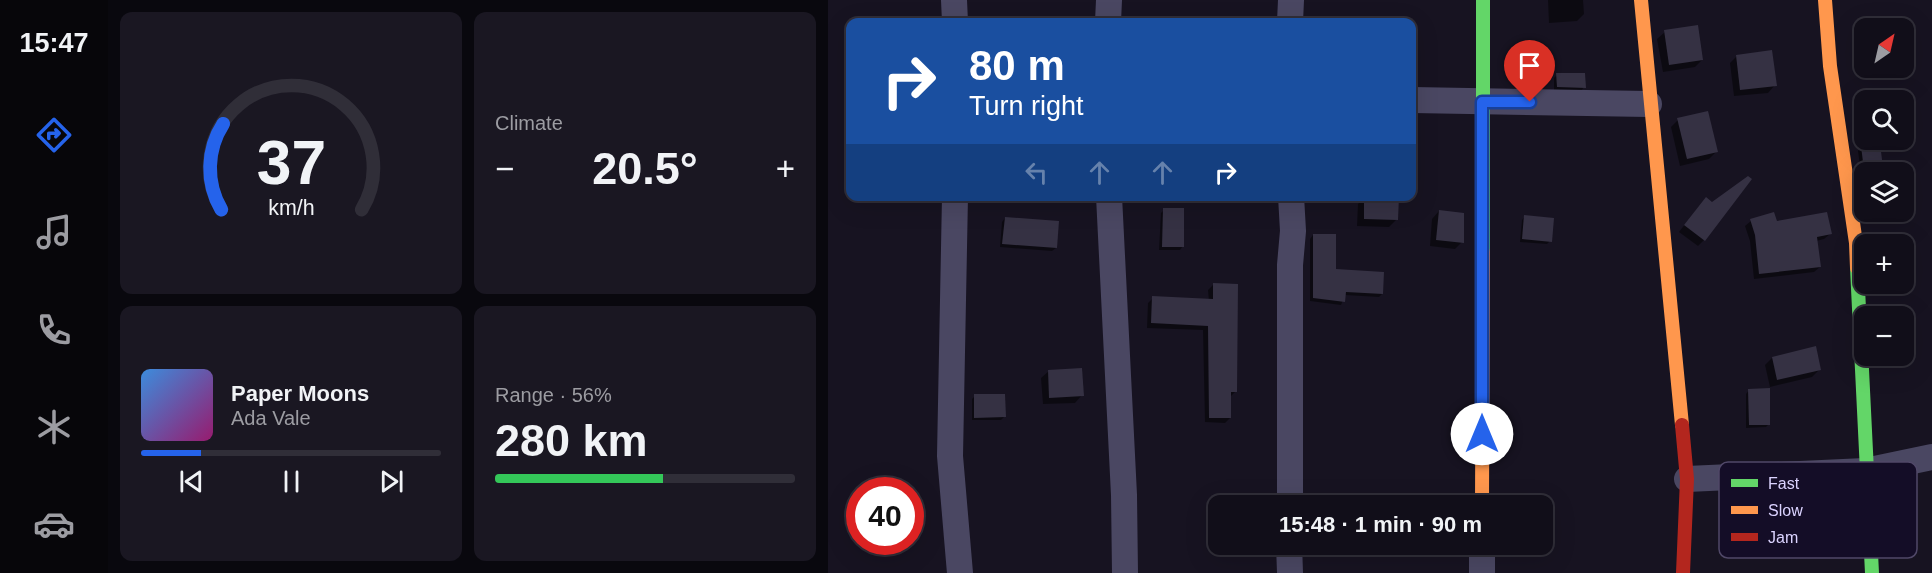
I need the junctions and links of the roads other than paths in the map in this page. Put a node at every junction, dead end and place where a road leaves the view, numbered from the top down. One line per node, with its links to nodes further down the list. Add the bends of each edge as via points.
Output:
1 (954, 0): 7 (street)
2 (1109, 0): 8 (street)
3 (1291, 0): 9 (street)
4 (1483, 0): 11 (street)
5 (1641, 0): 12 (street)
6 (1825, 0): 17 (street, via 1830,66 1856,243)
7 (956, 18)
8 (1108, 18)
9 (1290, 18)
10 (1416, 100): 11 (street)
11 (1482, 102): 12 (street); 22 (street)
12 (1649, 104): 20 (street)
13 (955, 201): 26 (street, via 950,456)
14 (1109, 201): 27 (street)
15 (1290, 201): 21 (street)
16 (1932, 457): 18 (street)
17 (1865, 462)
18 (1908, 462)
19 (1719, 478): 20 (street)
20 (1687, 479): 30 (street)
21 (1290, 495)
22 (1482, 495)
23 (1289, 555): 28 (street)
24 (1482, 555): 29 (street)
25 (1871, 558): 31 (street)
26 (960, 573)
27 (1125, 573)
28 (1290, 573)
29 (1482, 573)
30 (1683, 573)
31 (1872, 573)

